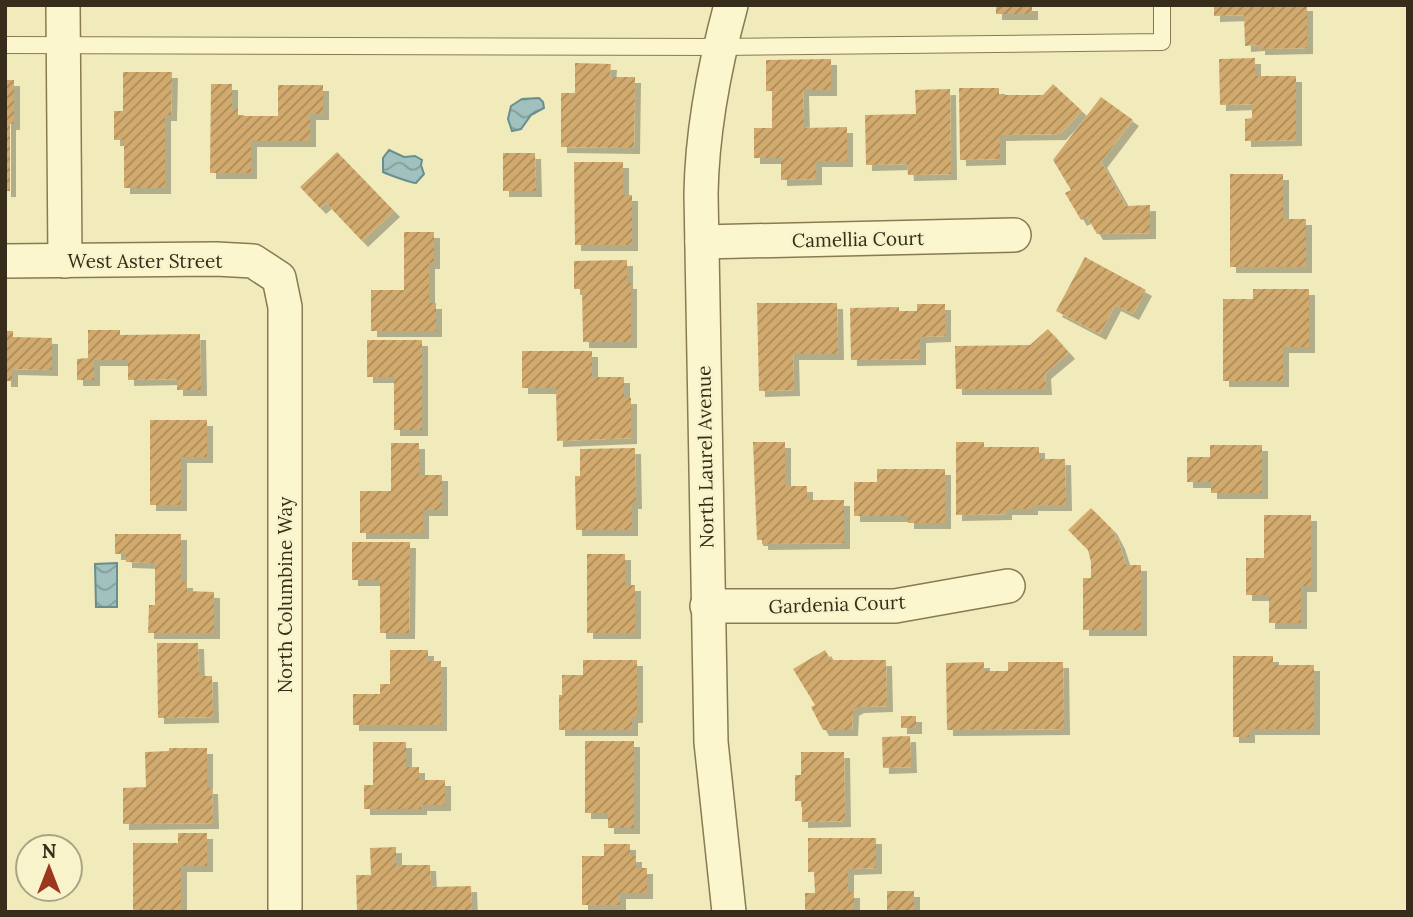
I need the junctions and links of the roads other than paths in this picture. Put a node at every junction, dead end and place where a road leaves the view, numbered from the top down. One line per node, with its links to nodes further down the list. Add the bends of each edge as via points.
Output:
1 (63, 5): 5 (street)
2 (731, 5): 6 (street, North Laurel Avenue)
3 (1162, 5): 6 (lane, via 1162,43)
4 (5, 44): 5 (lane)
5 (63, 44): 6 (lane); 10 (street)
6 (719, 47): 8 (street, North Laurel Avenue, via 704,127)
7 (1014, 235): 8 (street, Camellia Court)
8 (702, 242): 13 (street, North Laurel Avenue)
9 (5, 261): 10 (street, West Aster Street)
10 (65, 261): 11 (street, West Aster Street, via 253,261)
11 (279, 278): 14 (street, North Columbine Way, via 285,307)
12 (1008, 586): 13 (street, Gardenia Court, via 895,606)
13 (707, 607): 15 (street, North Laurel Avenue, via 711,741)
14 (285, 912)
15 (729, 912)

